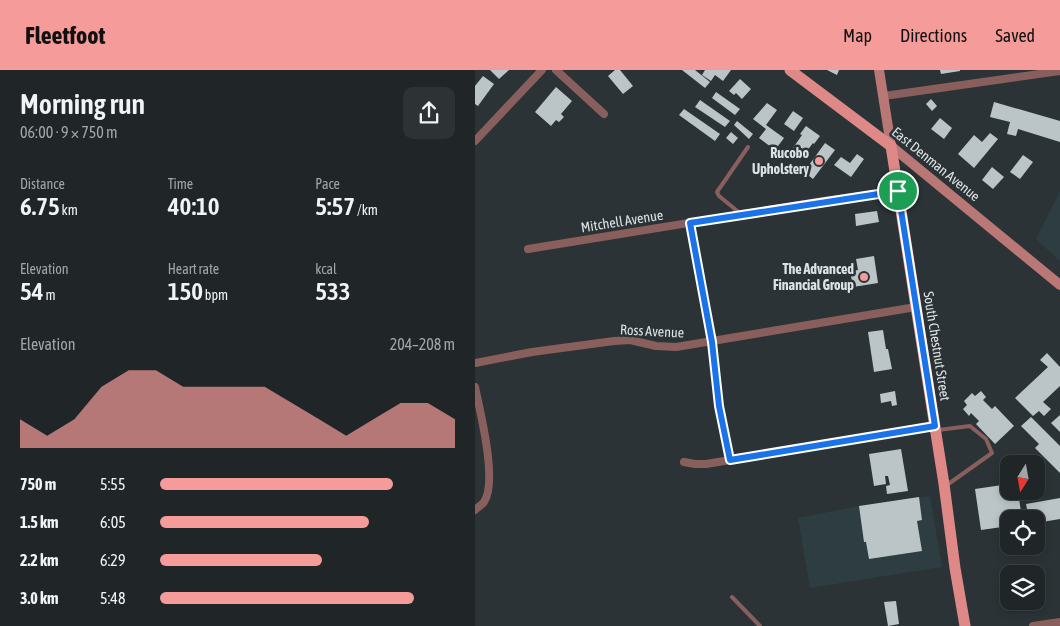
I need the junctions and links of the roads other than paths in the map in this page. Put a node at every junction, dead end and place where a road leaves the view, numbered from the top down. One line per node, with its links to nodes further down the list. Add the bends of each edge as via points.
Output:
1 (542, 70): 8 (street)
2 (556, 70): 7 (street)
3 (791, 70): 9 (main road, East Denman Avenue)
4 (879, 70): 6 (main road, South Chestnut Street)
5 (1060, 71): 6 (street)
6 (884, 96): 9 (main road, South Chestnut Street)
7 (604, 114)
8 (475, 141)
9 (891, 146): 11 (main road, South Chestnut Street); 15 (main road, East Denman Avenue)
10 (748, 147): 12 (lane, via 717,192)
11 (898, 191): 12 (street, Mitchell Avenue); 16 (main road, South Chestnut Street)
12 (743, 215): 13 (street, Mitchell Avenue)
13 (690, 223): 14 (street, Mitchell Avenue); 17 (street)
14 (528, 249)
15 (1060, 285)
16 (916, 306): 17 (street, Ross Avenue); 20 (main road, South Chestnut Street)
17 (712, 342): 18 (street, Ross Avenue, via 676,347 630,340 614,341); 21 (street, via 719,406)
18 (475, 363)
19 (475, 387): 24 (street, via 490,476 484,502)
20 (936, 428): 21 (street); 23 (main road, South Chestnut Street); 23 (lane, via 970,426 986,440 992,453)
21 (730, 460): 22 (street, via 706,464)
22 (684, 462)
23 (945, 486): 28 (main road, South Chestnut Street)
24 (475, 510)
25 (732, 597): 27 (lane)
26 (1060, 622): 29 (street)
27 (760, 626)
28 (965, 626)
29 (1033, 626)

